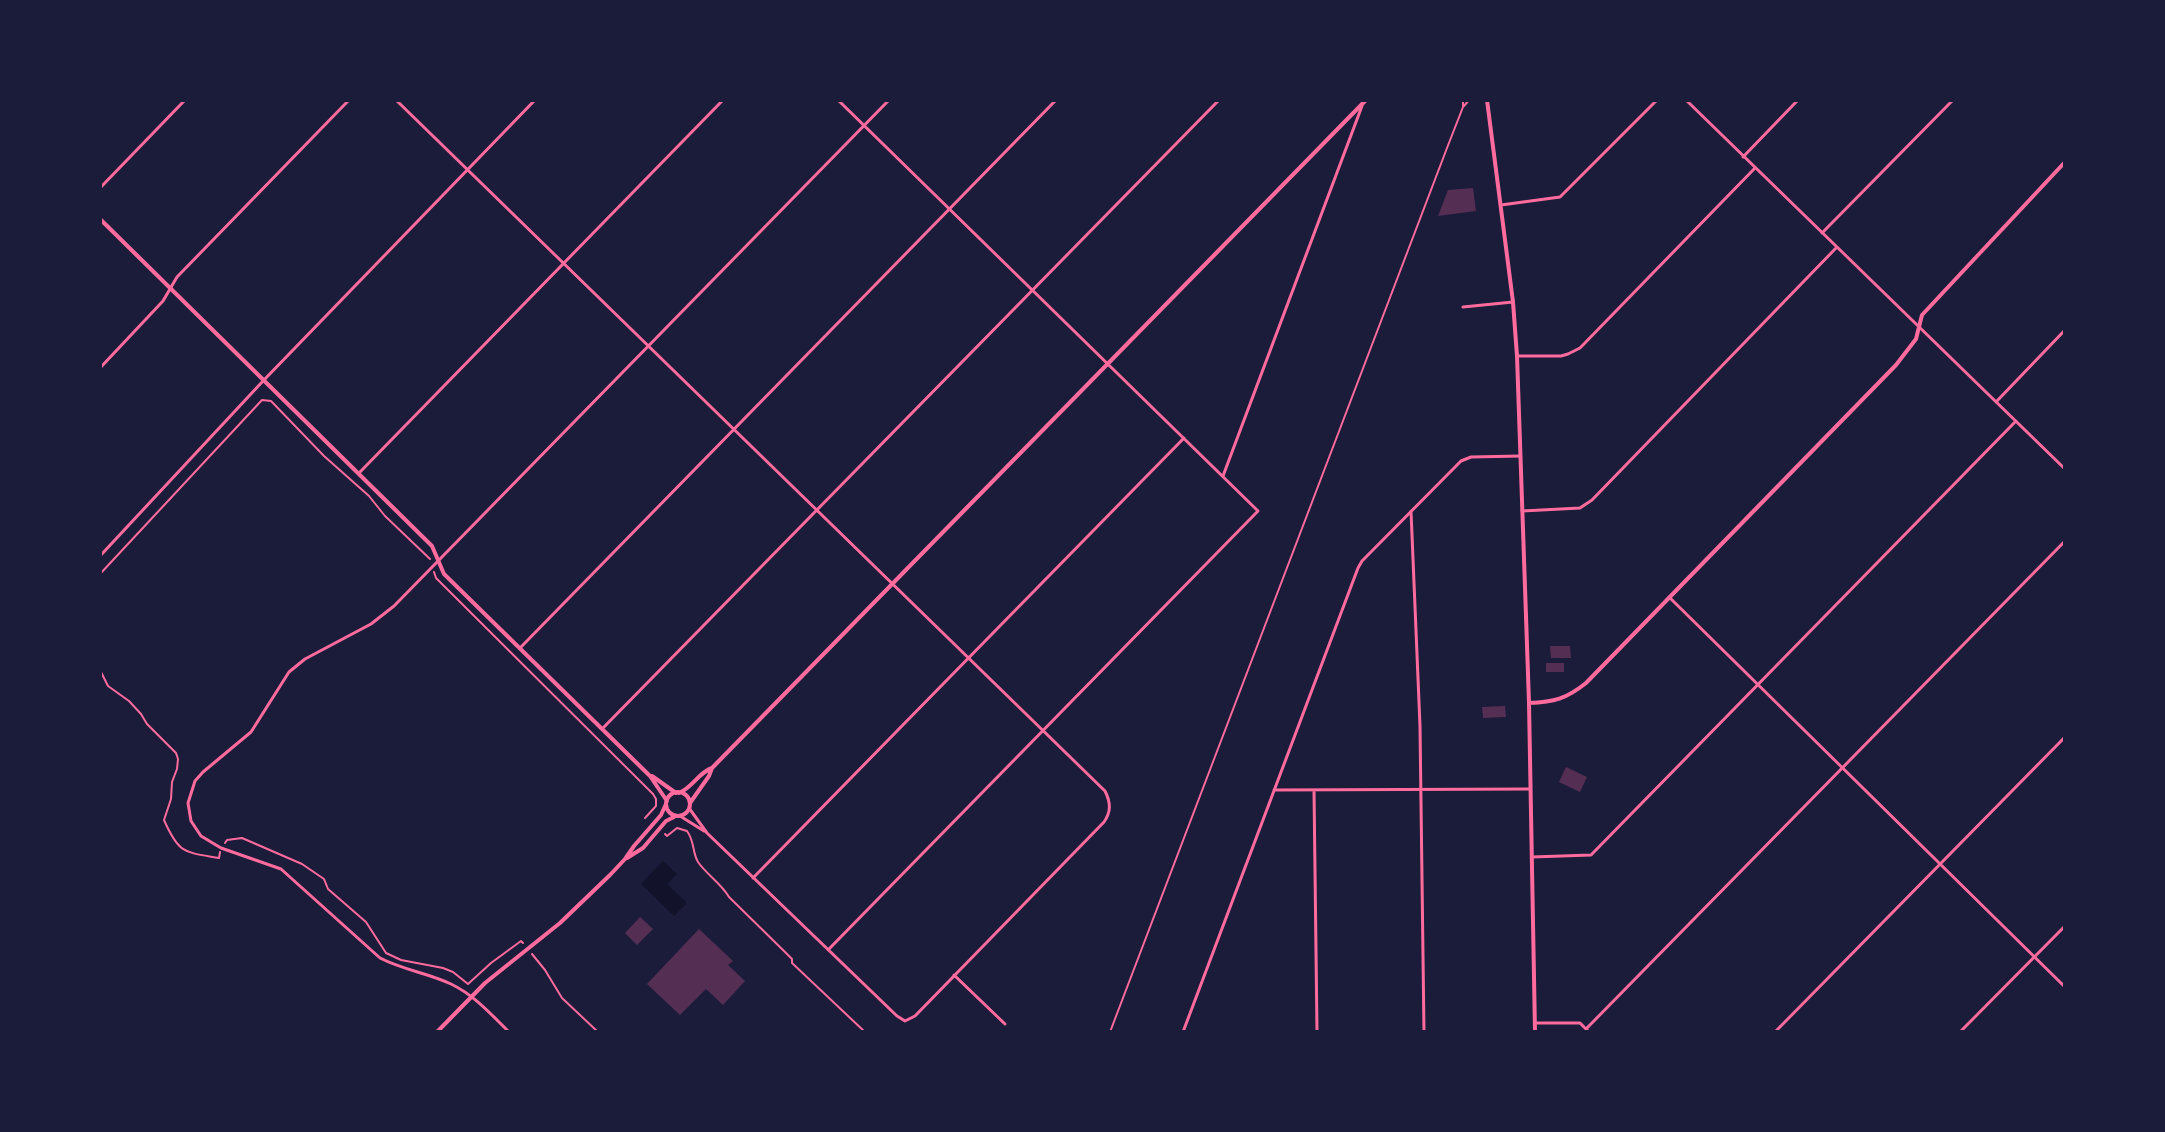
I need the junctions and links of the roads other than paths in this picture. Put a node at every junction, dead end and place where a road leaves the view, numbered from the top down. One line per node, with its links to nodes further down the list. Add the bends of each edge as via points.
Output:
1 (185, 100): 22 (street)
2 (349, 100): 29 (street)
3 (396, 100): 21 (street)
4 (535, 100): 21 (street)
5 (723, 100): 28 (street)
6 (838, 100): 17 (street)
7 (889, 100): 17 (street)
8 (1056, 100): 24 (street)
9 (1219, 100): 30 (street)
10 (1494, 100): 16 (street)
11 (1657, 100): 23 (street, via 1560,197)
12 (1686, 100): 18 (street)
13 (1798, 100): 18 (street)
14 (1953, 100): 26 (street)
15 (1365, 101): 37 (street); 47 (street)
16 (1488, 103): 23 (street)
17 (864, 126): 24 (street); 35 (street)
18 (1743, 157): 20 (street)
19 (2065, 162): 33 (street, via 1922,315)
20 (1755, 168): 26 (street); 36 (street, via 1580,348 1561,356)
21 (468, 170): 28 (street); 39 (street)
22 (100, 188)
23 (1500, 205): 31 (street)
24 (949, 209): 30 (street); 42 (street)
25 (100, 219): 29 (street)
26 (1822, 233): 27 (street)
27 (1837, 247): 33 (street); 49 (street, via 1592,500 1580,508)
28 (563, 263): 35 (street); 46 (street)
29 (170, 288): 38 (street); 39 (street)
30 (1033, 291): 37 (street); 50 (street)
31 (1513, 302): 32 (street); 36 (street)
32 (1463, 307)
33 (1919, 326): 40 (street); 55 (street, via 1916,339 1896,365)
34 (2065, 330): 40 (street)
35 (648, 346): 42 (street); 53 (street)
36 (1517, 356): 44 (street)
37 (1108, 364): 43 (street); 54 (street)
38 (100, 368)
39 (263, 381): 46 (street); 52 (street)
40 (1996, 402): 41 (street)
41 (2016, 421): 45 (street); 58 (street)
42 (733, 429): 50 (street); 56 (street)
43 (1184, 438): 47 (street); 57 (street)
44 (1520, 456): 48 (street, via 1466,458); 49 (street)
45 (2065, 469)
46 (358, 474): 53 (street, via 432,546)
47 (1223, 476): 61 (street, via 1258,511)
48 (1411, 511): 67 (street, via 1358,568); 69 (street)
49 (1522, 511): 59 (street)
50 (817, 512): 54 (street); 60 (street)
51 (2065, 541): 64 (street)
52 (100, 556)
53 (439, 560): 56 (street, via 444,574); 84 (street, via 371,624 297,665 251,732 195,781 188,803 201,836 281,869 380,958)
54 (892, 584): 57 (street); 63 (street)
55 (1669, 597): 58 (street); 59 (street, via 1574,693 1561,700)
56 (520, 648): 60 (street)
57 (968, 658): 61 (street); 78 (street)
58 (1758, 685): 64 (street); 75 (street, via 1591,855)
59 (1529, 703): 66 (street)
60 (602, 729): 65 (street)
61 (1043, 731): 80 (street); 82 (street, via 1105,791 1108,817)
62 (2065, 737): 77 (street)
63 (712, 768): 70 (street); 72 (street)
64 (1843, 769): 77 (street); 88 (street)
65 (650, 776): 70 (street); 71 (street)
66 (1530, 789): 69 (street); 75 (street)
67 (1274, 790): 68 (street); 87 (street)
68 (1314, 790): 69 (street); 92 (street)
69 (1420, 790): 93 (street)
70 (678, 793): 71 (street); 72 (street, via 685,795)
71 (666, 803): 73 (street); 76 (street)
72 (689, 806): 73 (street); 74 (street)
73 (678, 816): 74 (street); 76 (street)
74 (707, 833): 78 (street)
75 (1532, 857): 85 (street)
76 (625, 859): 84 (street, via 569,915)
77 (1940, 864): 81 (street); 95 (street)
78 (753, 878): 80 (street)
79 (2065, 926): 81 (street)
80 (829, 950): 82 (street, via 905,1021)
81 (2035, 957): 83 (street); 96 (street)
82 (954, 975): 86 (street)
83 (2065, 987)
84 (472, 996): 89 (street); 90 (street)
85 (1535, 1023): 88 (street, via 1580,1023); 94 (street)
86 (1005, 1024)
87 (1183, 1031): 91 (street)
88 (1588, 1031)
89 (437, 1032)
90 (509, 1032)
91 (1189, 1032)
92 (1317, 1032)
93 (1424, 1032)
94 (1535, 1032)
95 (1775, 1032)
96 (1960, 1032)

